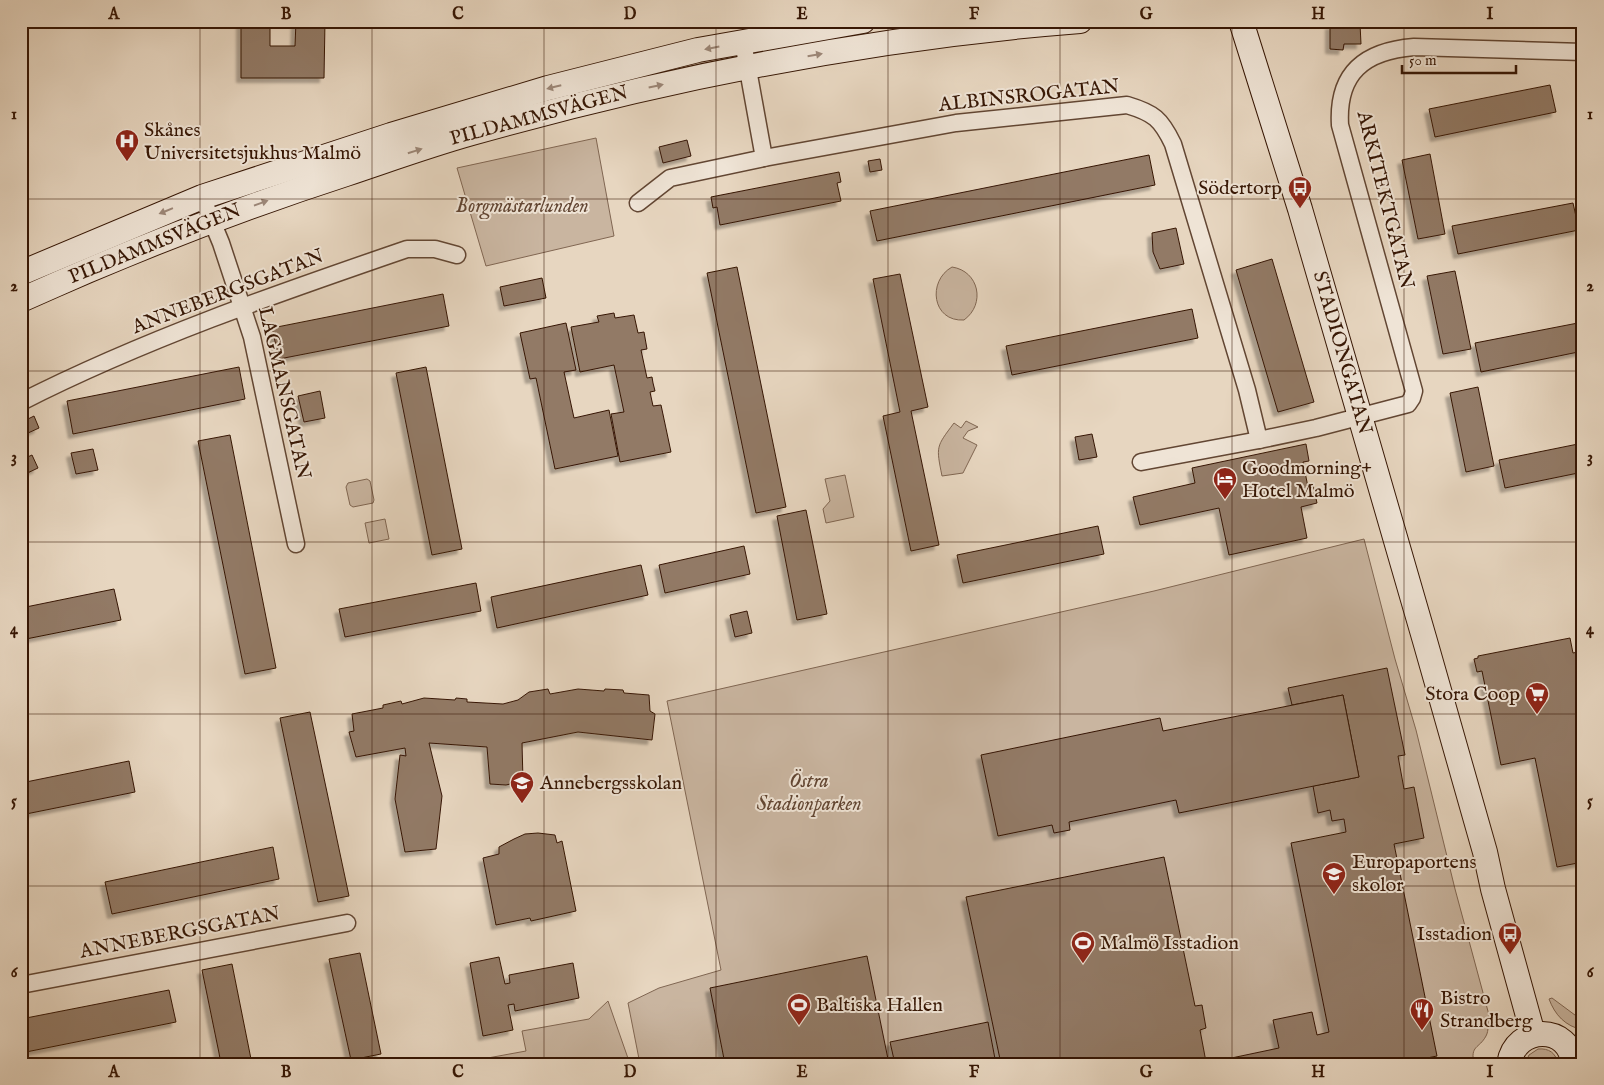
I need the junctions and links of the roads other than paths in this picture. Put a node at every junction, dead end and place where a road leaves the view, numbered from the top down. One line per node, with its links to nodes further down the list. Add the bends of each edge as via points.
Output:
1 (863, 21): 4 (main road, PILDAMMSVÄGEN)
2 (1080, 21): 6 (main road, PILDAMMSVÄGEN, one-way to 2, via 850,48 986,29)
3 (1240, 21): 16 (main road, STADIONGATAN, via 1300,209)
4 (743, 42): 6 (street); 8 (main road, PILDAMMSVÄGEN, one-way to 8, via 698,50 548,88)
5 (1583, 52): 16 (street, ARKITEKTGATAN, via 1394,48 1370,58 1354,70 1341,98 1340,125 1414,391 1408,404)
6 (747, 67): 7 (street); 10 (main road, PILDAMMSVÄGEN, one-way to 6, via 472,133)
7 (764, 158): 9 (street, ALBINSROGATAN, via 670,178); 17 (street, ALBINSROGATAN, via 956,123 1127,105 1153,115 1174,144)
8 (202, 197): 10 (street, LAGMANSGATAN); 12 (main road, PILDAMMSVÄGEN, one-way to 12)
9 (638, 203)
10 (212, 220): 13 (main road, PILDAMMSVÄGEN); 14 (street, LAGMANSGATAN)
11 (456, 255): 14 (street, ANNEBERGSGATAN, via 435,249 407,249)
12 (21, 273)
13 (21, 300)
14 (243, 307): 15 (street, ANNEBERGSGATAN, via 158,339); 19 (street, LAGMANSGATAN)
15 (21, 402)
16 (1360, 416): 17 (street); 22 (main road, STADIONGATAN, via 1485,852)
17 (1259, 440): 18 (street)
18 (1141, 462)
19 (296, 544)
20 (347, 922): 21 (street, ANNEBERGSGATAN)
21 (21, 985)
22 (1533, 1034): 23 (main road, via 1515,1046); 24 (main road, via 1548,1034 1561,1040 1570,1052)
23 (1509, 1064)
24 (1573, 1064)

